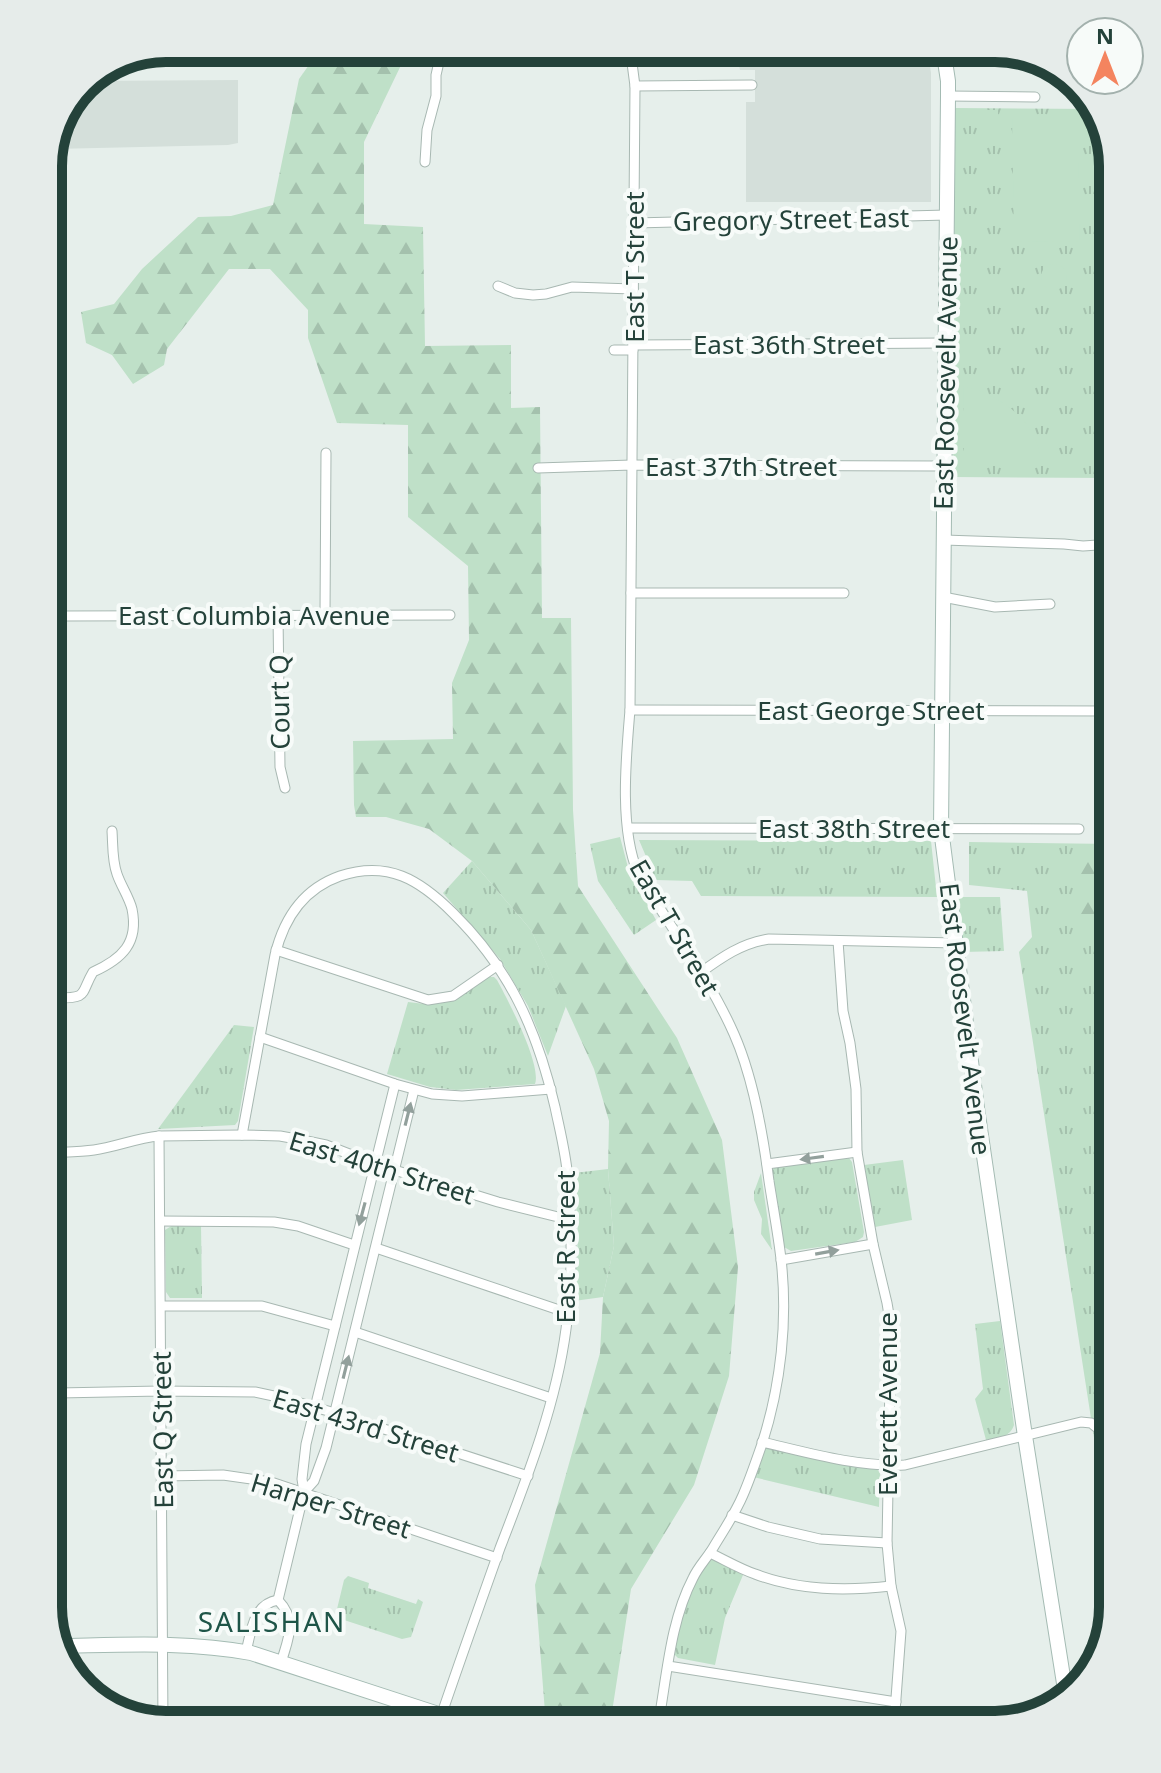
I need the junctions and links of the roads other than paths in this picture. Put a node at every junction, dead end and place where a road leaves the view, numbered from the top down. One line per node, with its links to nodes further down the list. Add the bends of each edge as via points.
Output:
1 (439, 62): 8 (street)
2 (632, 62): 5 (street, East T Street)
3 (945, 62): 6 (street, East Roosevelt Avenue)
4 (752, 85): 5 (street)
5 (635, 86): 10 (street, East T Street)
6 (948, 96): 7 (street); 9 (street, East Roosevelt Avenue)
7 (1035, 97)
8 (425, 162)
9 (947, 215): 10 (street, Gregory Street East); 13 (street, East Roosevelt Avenue)
10 (635, 223): 12 (street, East T Street)
11 (498, 286): 12 (street, via 533,295 572,287)
12 (633, 289): 14 (street, East T Street)
13 (945, 343): 14 (street, East 36th Street); 18 (street, East Roosevelt Avenue)
14 (633, 348): 15 (street, East 36th Street); 17 (street, East T Street)
15 (614, 350)
16 (326, 453): 27 (street)
17 (632, 465): 18 (street, East 37th Street); 19 (street, East 37th Street); 22 (street, East T Street)
18 (944, 466): 20 (street, East Roosevelt Avenue)
19 (538, 468)
20 (944, 540): 21 (street); 24 (street, East Roosevelt Avenue)
21 (1099, 545)
22 (631, 593): 23 (street); 30 (street, East T Street)
23 (844, 593)
24 (943, 597): 25 (street, via 995,607); 31 (street, East Roosevelt Avenue)
25 (1050, 604)
26 (278, 615): 27 (street, East Columbia Avenue); 29 (street, East Columbia Avenue); 33 (street, Court Q, via 280,767)
27 (325, 615): 28 (street, East Columbia Avenue)
28 (450, 615)
29 (62, 616)
30 (630, 710): 31 (street, East George Street); 34 (street, East T Street)
31 (941, 711): 32 (street, East George Street); 35 (street, East Roosevelt Avenue)
32 (1099, 711)
33 (285, 788)
34 (628, 828): 35 (street, East 38th Street); 42 (street, East T Street, via 638,873)
35 (941, 829): 36 (street, East 38th Street); 39 (street, East Roosevelt Avenue)
36 (1079, 829)
37 (112, 831): 43 (street, via 116,873 132,908 131,939 116,960 93,972 81,996)
38 (838, 941): 39 (street); 42 (street, via 755,941); 51 (street, Everett Avenue, via 856,1089)
39 (957, 943): 71 (street, East Roosevelt Avenue)
40 (276, 950): 41 (street, via 428,1000 453,996); 41 (street, East R Street, via 292,911 319,885 348,873 380,871 417,882 437,897); 44 (street)
41 (498, 965): 46 (street, East R Street, via 527,1017)
42 (700, 973): 53 (street, East T Street, via 735,1035)
43 (62, 998)
44 (260, 1037): 45 (street); 48 (street)
45 (395, 1084): 47 (street); 52 (street)
46 (551, 1089): 47 (street, via 452,1096); 55 (street, East R Street, via 566,1160)
47 (414, 1090): 54 (street, one-way to 47)
48 (242, 1135): 49 (street, East 40th Street); 52 (street, East 40th Street, via 326,1145)
49 (159, 1136): 50 (street, East 40th Street); 56 (street, East Q Street)
50 (62, 1152)
51 (857, 1152): 53 (street, one-way to 53); 57 (street, Everett Avenue)
52 (375, 1164): 54 (street, East 40th Street); 58 (street, one-way to 58)
53 (767, 1164): 60 (street, East T Street)
54 (395, 1170): 55 (street, East 40th Street); 59 (street)
55 (570, 1220): 62 (street, East R Street)
56 (160, 1221): 58 (street, via 274,1222); 61 (street, East Q Street)
57 (873, 1244): 60 (street, one-way to 57); 73 (street, Everett Avenue, via 891,1327)
58 (354, 1245): 63 (street)
59 (376, 1248): 62 (street); 64 (street)
60 (781, 1260): 72 (street, East T Street, via 781,1356)
61 (161, 1306): 63 (street, via 262,1306); 65 (street, East Q Street)
62 (568, 1313): 67 (street, East R Street)
63 (335, 1326): 68 (street)
64 (355, 1332): 67 (street); 69 (street, one-way to 64)
65 (160, 1391): 66 (street, East 43rd Street); 68 (street, East 43rd Street, via 255,1392); 74 (street, East Q Street)
66 (62, 1393)
67 (551, 1398): 75 (street, East R Street)
68 (315, 1407): 69 (street, East 43rd Street); 76 (street, via 303,1468)
69 (335, 1413): 75 (street, East 43rd Street); 76 (street, via 319,1469)
70 (1096, 1427): 71 (street, via 1084,1422)
71 (1025, 1436): 73 (street); 88 (street, East Roosevelt Avenue)
72 (762, 1442): 73 (street); 77 (street, East T Street)
73 (888, 1466): 78 (street, Everett Avenue)
74 (162, 1476): 76 (street, Harper Street, via 223,1475); 83 (street, East Q Street)
75 (528, 1476): 80 (street, East R Street)
76 (304, 1492): 80 (street, Harper Street); 82 (street)
77 (732, 1515): 78 (street, via 820,1539); 79 (street, East T Street)
78 (887, 1543): 81 (street, Everett Avenue)
79 (710, 1553): 81 (street, via 757,1575 803,1586); 87 (street, East T Street, via 683,1602)
80 (497, 1558): 92 (street, East R Street)
81 (891, 1586): 89 (street, Everett Avenue, via 901,1631)
82 (278, 1600): 85 (street, via 261,1608); 86 (street, via 291,1625)
83 (163, 1645): 84 (street); 85 (street); 90 (street, East Q Street)
84 (70, 1646)
85 (246, 1652): 86 (street)
86 (281, 1663): 91 (street)
87 (668, 1666): 89 (street); 93 (street, East T Street)
88 (1064, 1685)
89 (896, 1702): 94 (street, Everett Avenue)
90 (163, 1711)
91 (415, 1711)
92 (443, 1711)
93 (660, 1711)
94 (895, 1711)

